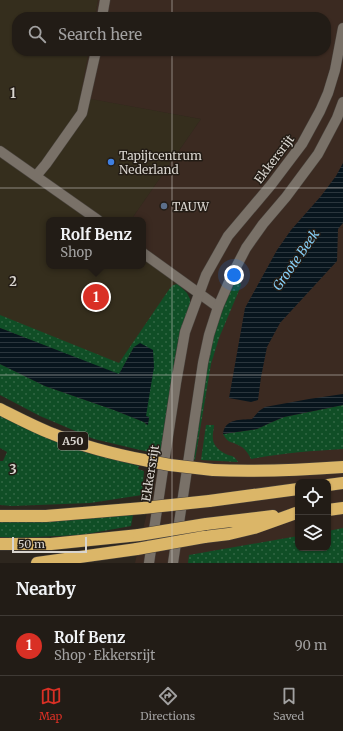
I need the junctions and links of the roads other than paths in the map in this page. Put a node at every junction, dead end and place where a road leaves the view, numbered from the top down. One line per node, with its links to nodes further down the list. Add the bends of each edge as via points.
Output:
1 (105, 0): 2 (main road)
2 (103, 12)
3 (343, 28): 10 (main road, Ekkersrijt, via 335,70 320,111 302,144 228,236 206,275)
4 (95, 56): 7 (main road, via 82,113)
5 (343, 102): 11 (main road, via 318,154 246,248)
6 (0, 151): 7 (main road)
7 (36, 176): 8 (main road)
8 (94, 217)
9 (146, 254): 10 (main road)
10 (199, 294): 11 (main road); 24 (main road, Ekkersrijt, via 185,332)
11 (218, 307): 25 (main road, via 203,363)
12 (0, 409): 13 (highway, A50, bridge, via 82,444 114,454 170,465 245,471)
13 (343, 468)
14 (343, 483): 15 (highway)
15 (331, 485)
16 (295, 489): 21 (highway, bridge, via 143,508 46,516)
17 (343, 508): 18 (highway)
18 (331, 510)
19 (295, 513): 22 (highway, bridge, via 139,535 51,544)
20 (295, 514): 23 (highway, bridge, via 229,534)
21 (0, 516)
22 (0, 544)
23 (37, 563)
24 (150, 563)
25 (172, 563)

